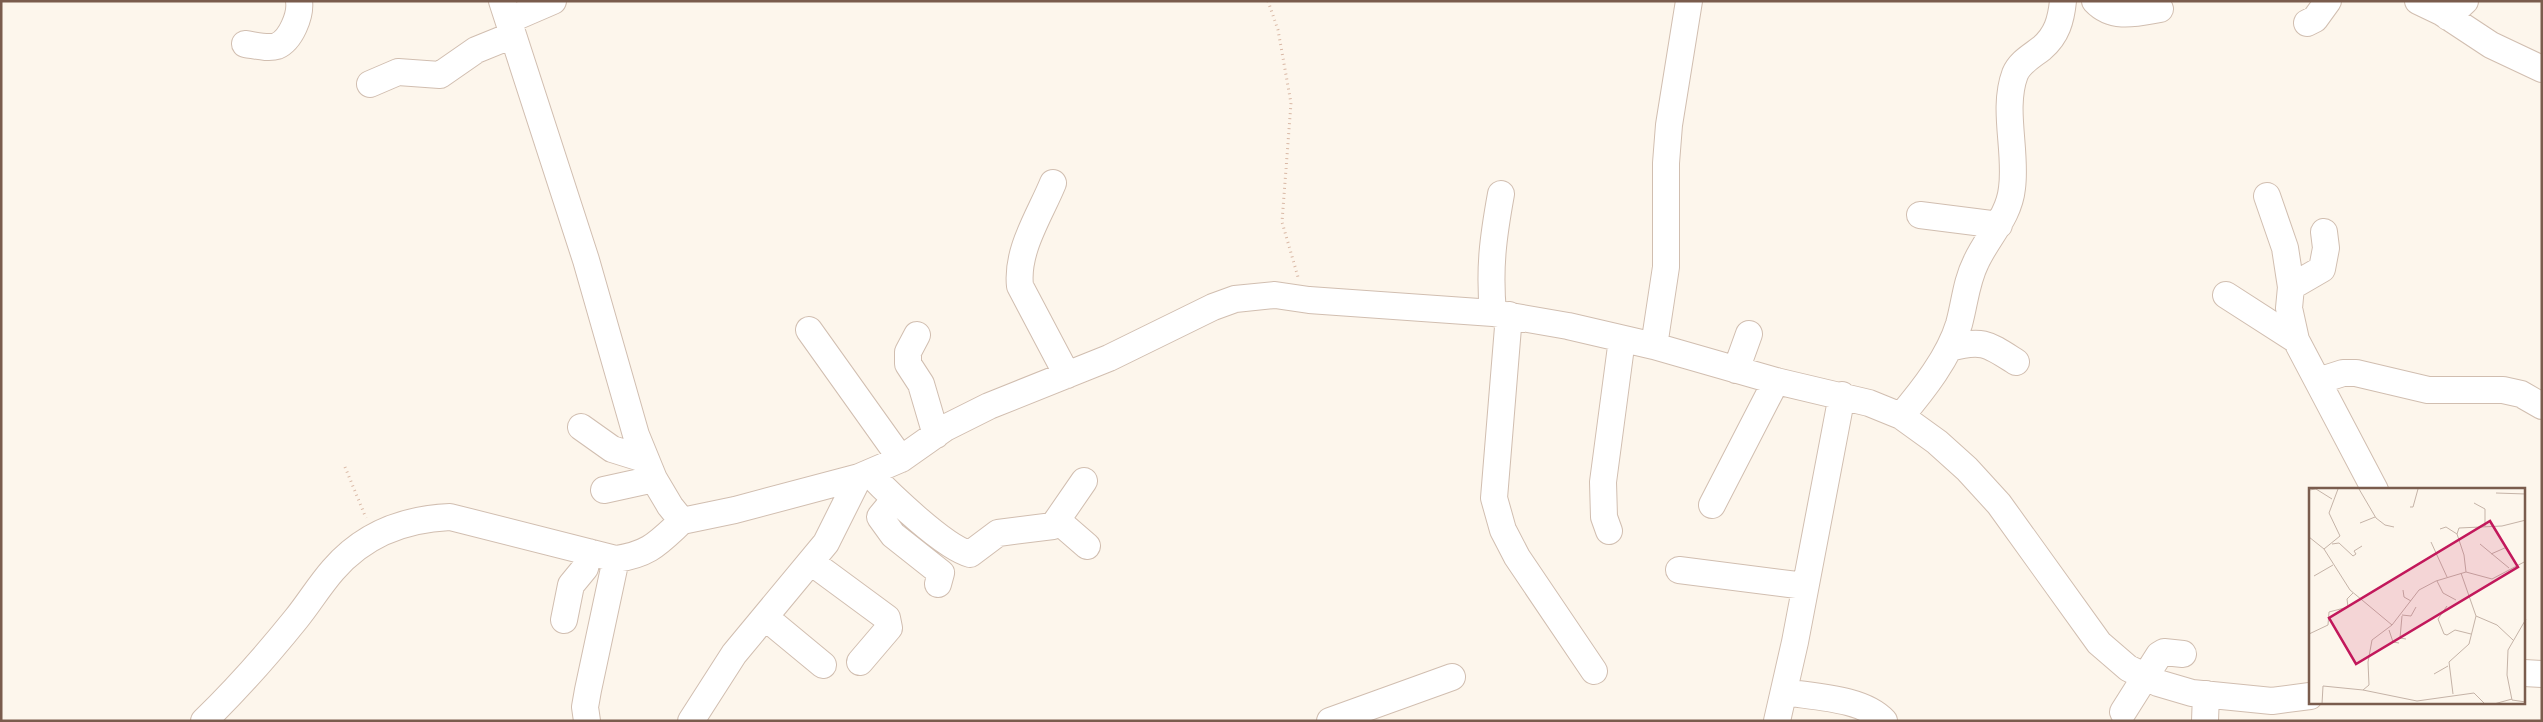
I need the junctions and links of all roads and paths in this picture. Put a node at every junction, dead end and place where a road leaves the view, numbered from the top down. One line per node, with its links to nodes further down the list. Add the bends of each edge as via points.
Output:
1 (299, 1): 13 (street, via 295,24 276,47)
2 (553, 1): 11 (street)
3 (1268, 1): 24 (path, via 1278,30 1291,103 1282,222 1295,270)
4 (1689, 1): 31 (street, via 1669,125 1666,268)
5 (2063, 1): 20 (street, via 2061,20 2052,36 2016,72 2012,84 2012,190)
6 (2095, 1): 9 (street, via 2111,12 2129,14)
7 (2328, 1): 12 (street, via 2315,19)
8 (2418, 1): 10 (street)
9 (2160, 9)
10 (2456, 9): 14 (street, via 2492,45)
11 (508, 19): 15 (street, via 476,50 440,75 398,72); 45 (street, via 586,260 627,409)
12 (2308, 22)
13 (245, 44)
14 (2542, 69)
15 (370, 84)
16 (1053, 183): 35 (street, via 1022,254 1018,272 1020,286)
17 (1501, 194): 25 (street, via 1490,261)
18 (2267, 196): 22 (street, via 2285,248)
19 (1920, 216): 20 (street)
20 (1999, 225): 32 (street, via 1968,279 1959,324)
21 (2324, 232): 22 (street, via 2326,248 2322,269)
22 (2291, 287): 30 (street, via 2289,308)
23 (2226, 295): 30 (street)
24 (1309, 300): 25 (street); 35 (street, via 1275,295 1235,299)
25 (1501, 314): 29 (street); 68 (street, via 1494,498 1503,530 1517,557)
26 (809, 330): 43 (street)
27 (1749, 334): 34 (street)
28 (917, 335): 42 (street, via 908,352 908,364 921,384)
29 (1622, 338): 31 (street); 54 (street, via 1603,482 1604,517)
30 (2296, 340): 37 (street)
31 (1654, 346): 34 (street)
32 (1949, 348): 33 (street, via 1981,342); 40 (street)
33 (2016, 362)
34 (1736, 370): 36 (street)
35 (1067, 375): 42 (street, via 989,406)
36 (1776, 381): 38 (street); 51 (street)
37 (2318, 381): 39 (street, via 2343,373 2356,373 2428,390 2503,390 2521,394); 48 (street)
38 (1842, 395): 40 (street); 62 (street)
39 (2542, 406)
40 (1901, 416): 72 (street, via 1937,442 1999,504 2099,643 2114,658)
41 (581, 427): 45 (street)
42 (936, 436): 43 (street)
43 (900, 459): 46 (street)
44 (345, 467): 55 (path)
45 (649, 469): 49 (street); 53 (street)
46 (864, 475): 50 (street); 53 (street); 59 (street, via 834,531)
47 (1084, 481): 52 (street)
48 (2374, 488)
49 (604, 490)
50 (894, 500): 52 (street, via 970,554 998,533 1049,527); 61 (street, via 880,517 893,535 941,573)
51 (1712, 505)
52 (1056, 520): 56 (street)
53 (682, 521): 58 (street, via 656,545 638,556)
54 (1609, 531)
55 (375, 536): 57 (street, via 423,518 450,517); 78 (street, via 351,552 332,571 242,684)
56 (1087, 546)
57 (589, 552): 58 (street); 64 (street, via 585,568 571,585)
58 (616, 559): 79 (street, via 588,690)
59 (810, 562): 63 (street); 66 (street, via 887,618 888,628)
60 (1679, 570): 62 (street)
61 (938, 584)
62 (1806, 586): 73 (street)
63 (765, 617): 67 (street); 80 (street, via 734,654)
64 (564, 620)
65 (2183, 654): 72 (street, via 2164,652)
66 (860, 662)
67 (823, 665)
68 (1594, 671)
69 (2526, 673): 70 (street)
70 (2542, 674)
71 (1452, 677): 77 (street)
72 (2144, 677): 74 (street, via 2177,689); 76 (street)
73 (1784, 692): 82 (street); 83 (street, via 1860,705 1876,712)
74 (2206, 694): 75 (street, via 2272,701); 84 (street)
75 (2309, 696)
76 (2123, 712)
77 (1388, 713): 81 (street)
78 (204, 721)
79 (587, 721)
80 (691, 721)
81 (1330, 721)
82 (1777, 721)
83 (1884, 721)
84 (2205, 721)

